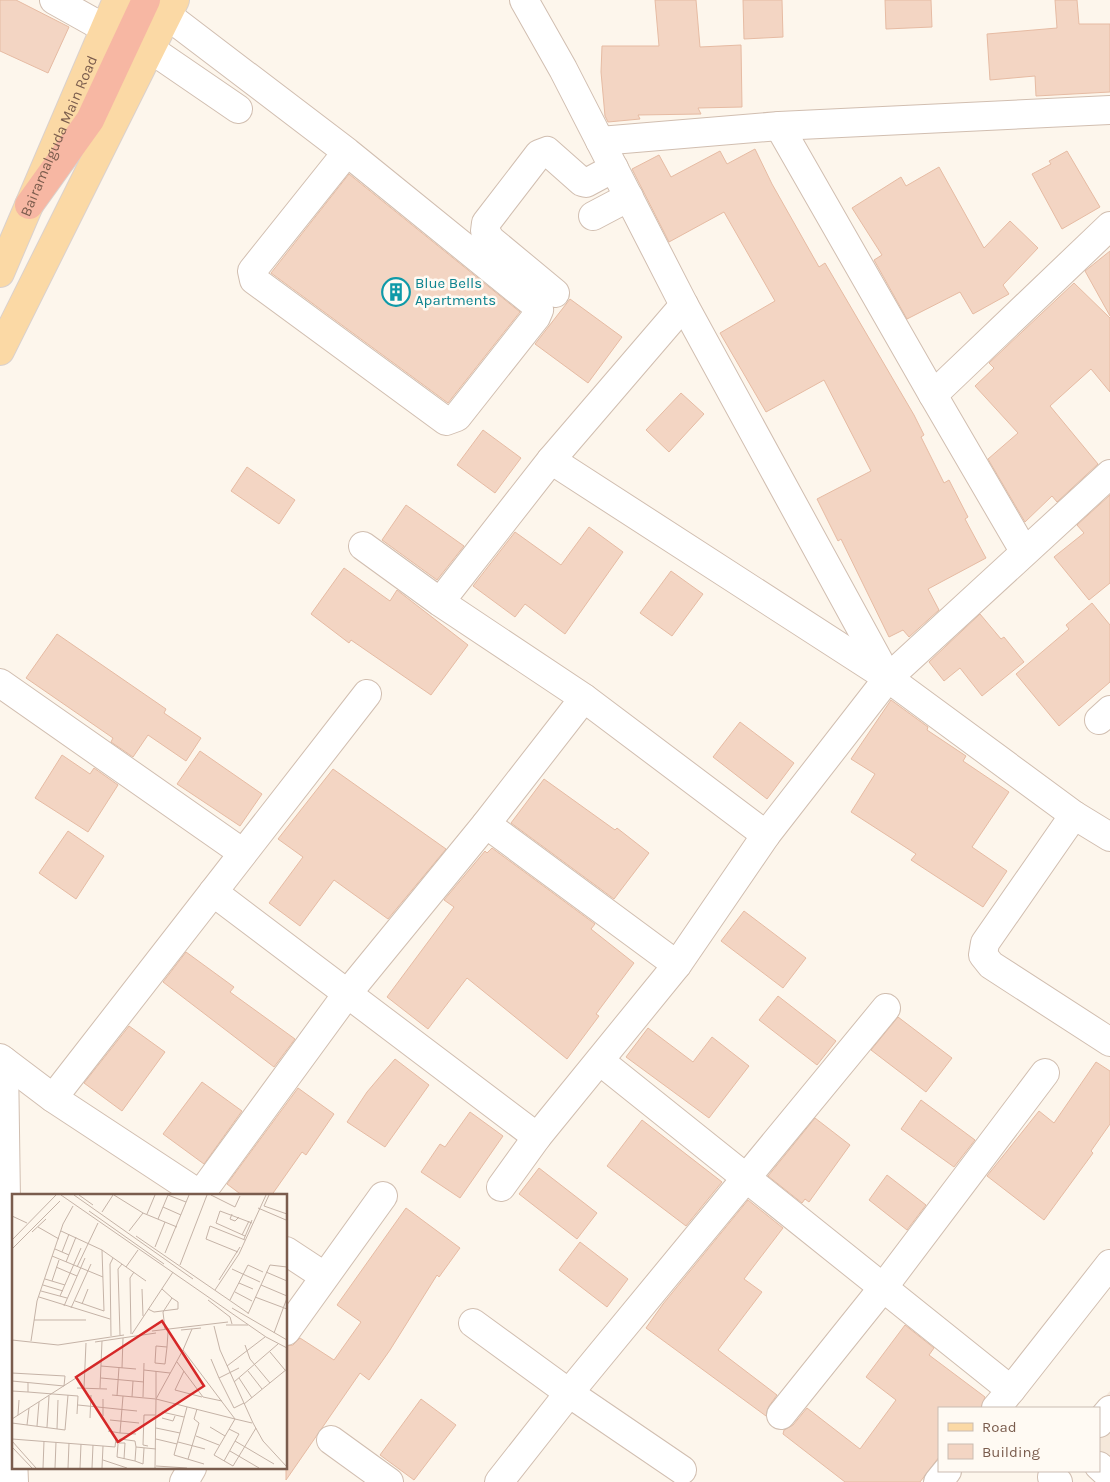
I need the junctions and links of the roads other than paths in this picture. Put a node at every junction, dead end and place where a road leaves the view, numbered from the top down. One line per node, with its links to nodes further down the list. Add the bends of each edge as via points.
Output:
1 (54, 0): 5 (street)
2 (117, 0): 5 (main road, Bairamalguda Main Road)
3 (524, 0): 10 (street)
4 (163, 5): 6 (main road); 11 (street); 14 (highway, via 90,120)
5 (104, 28): 14 (main road, Bairamalguda Main Road)
6 (149, 48): 7 (street); 20 (main road)
7 (238, 109)
8 (1110, 110): 9 (street)
9 (779, 126): 10 (street); 21 (street)
10 (600, 141): 12 (street)
11 (347, 152): 11 (street, via 251,275 446,421 451,421 457,418 536,317 538,310)
12 (614, 168): 13 (street); 18 (street, via 582,182 547,151 539,154 486,223 485,231 491,240)
13 (629, 197): 15 (street); 19 (street)
14 (29, 205): 17 (main road, Bairamalguda Main Road)
15 (593, 216)
16 (1110, 226): 21 (street)
17 (0, 273)
18 (555, 293)
19 (684, 305): 22 (street); 27 (street)
20 (0, 351)
21 (933, 395): 25 (street)
22 (551, 460): 26 (street); 27 (street)
23 (1110, 474): 25 (street)
24 (363, 546): 26 (street)
25 (1024, 551): 27 (street)
26 (440, 602): 30 (street)
27 (888, 678): 31 (street); 33 (street)
28 (0, 683): 35 (street)
29 (367, 694): 35 (street)
30 (584, 698): 32 (street); 33 (street)
31 (1074, 815): 34 (street); 40 (street, via 985,943 984,955 991,965)
32 (486, 824): 37 (street); 38 (street)
33 (766, 836): 37 (street)
34 (1110, 837)
35 (243, 853): 36 (street)
36 (213, 892): 38 (street); 44 (street)
37 (677, 965): 42 (street)
38 (347, 994): 45 (street); 49 (street)
39 (886, 1008): 46 (street)
40 (1110, 1042)
41 (2, 1059): 44 (street); 57 (street)
42 (600, 1061): 45 (street); 46 (street)
43 (1045, 1073): 54 (street)
44 (53, 1098): 48 (street)
45 (537, 1137): 47 (street)
46 (745, 1177): 54 (street); 58 (street)
47 (501, 1187)
48 (199, 1194)
49 (202, 1194)
50 (383, 1196): 53 (street)
51 (288, 1252): 53 (street)
52 (1110, 1264): 59 (street)
53 (324, 1276): 56 (street)
54 (882, 1289): 59 (street); 61 (street)
55 (473, 1323): 58 (street)
56 (288, 1328)
57 (7, 1340): 64 (street)
58 (568, 1393): 67 (street); 72 (street)
59 (1003, 1399)
60 (1110, 1410): 62 (street)
61 (782, 1415)
62 (1100, 1422)
63 (332, 1440): 71 (street)
64 (12, 1441)
65 (1100, 1467): 69 (street)
66 (191, 1470): 70 (street)
67 (682, 1470)
68 (946, 1472): 73 (street)
69 (1110, 1476)
70 (184, 1482)
71 (389, 1482)
72 (499, 1482)
73 (938, 1482)

